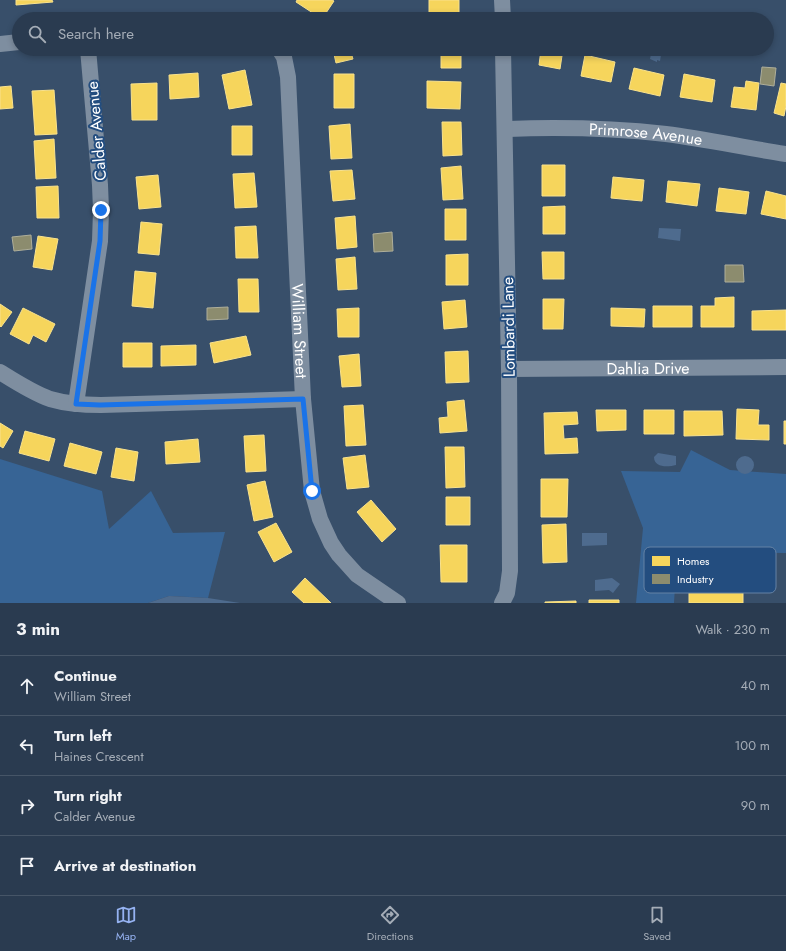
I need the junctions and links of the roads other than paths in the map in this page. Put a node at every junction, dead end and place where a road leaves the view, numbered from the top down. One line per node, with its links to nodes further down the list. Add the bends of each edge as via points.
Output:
1 (502, 0): 2 (street)
2 (503, 12)
3 (12, 43): 4 (street)
4 (0, 44)
5 (89, 56): 14 (street, Calder Avenue, via 100,185 100,241)
6 (283, 56): 13 (street, William Street, via 288,77)
7 (503, 56): 8 (street, Lombardi Lane)
8 (505, 130): 9 (street, Primrose Avenue, via 557,127 613,130 667,135); 11 (street, Lombardi Lane)
9 (786, 154)
10 (786, 367): 11 (street, Dahlia Drive)
11 (509, 369): 16 (street, Lombardi Lane, via 510,571 507,594)
12 (0, 372): 14 (street, via 50,398)
13 (303, 399): 14 (street); 15 (street, William Street, via 312,491 325,531 339,555 357,575)
14 (76, 404)
15 (398, 603)
16 (502, 603)

